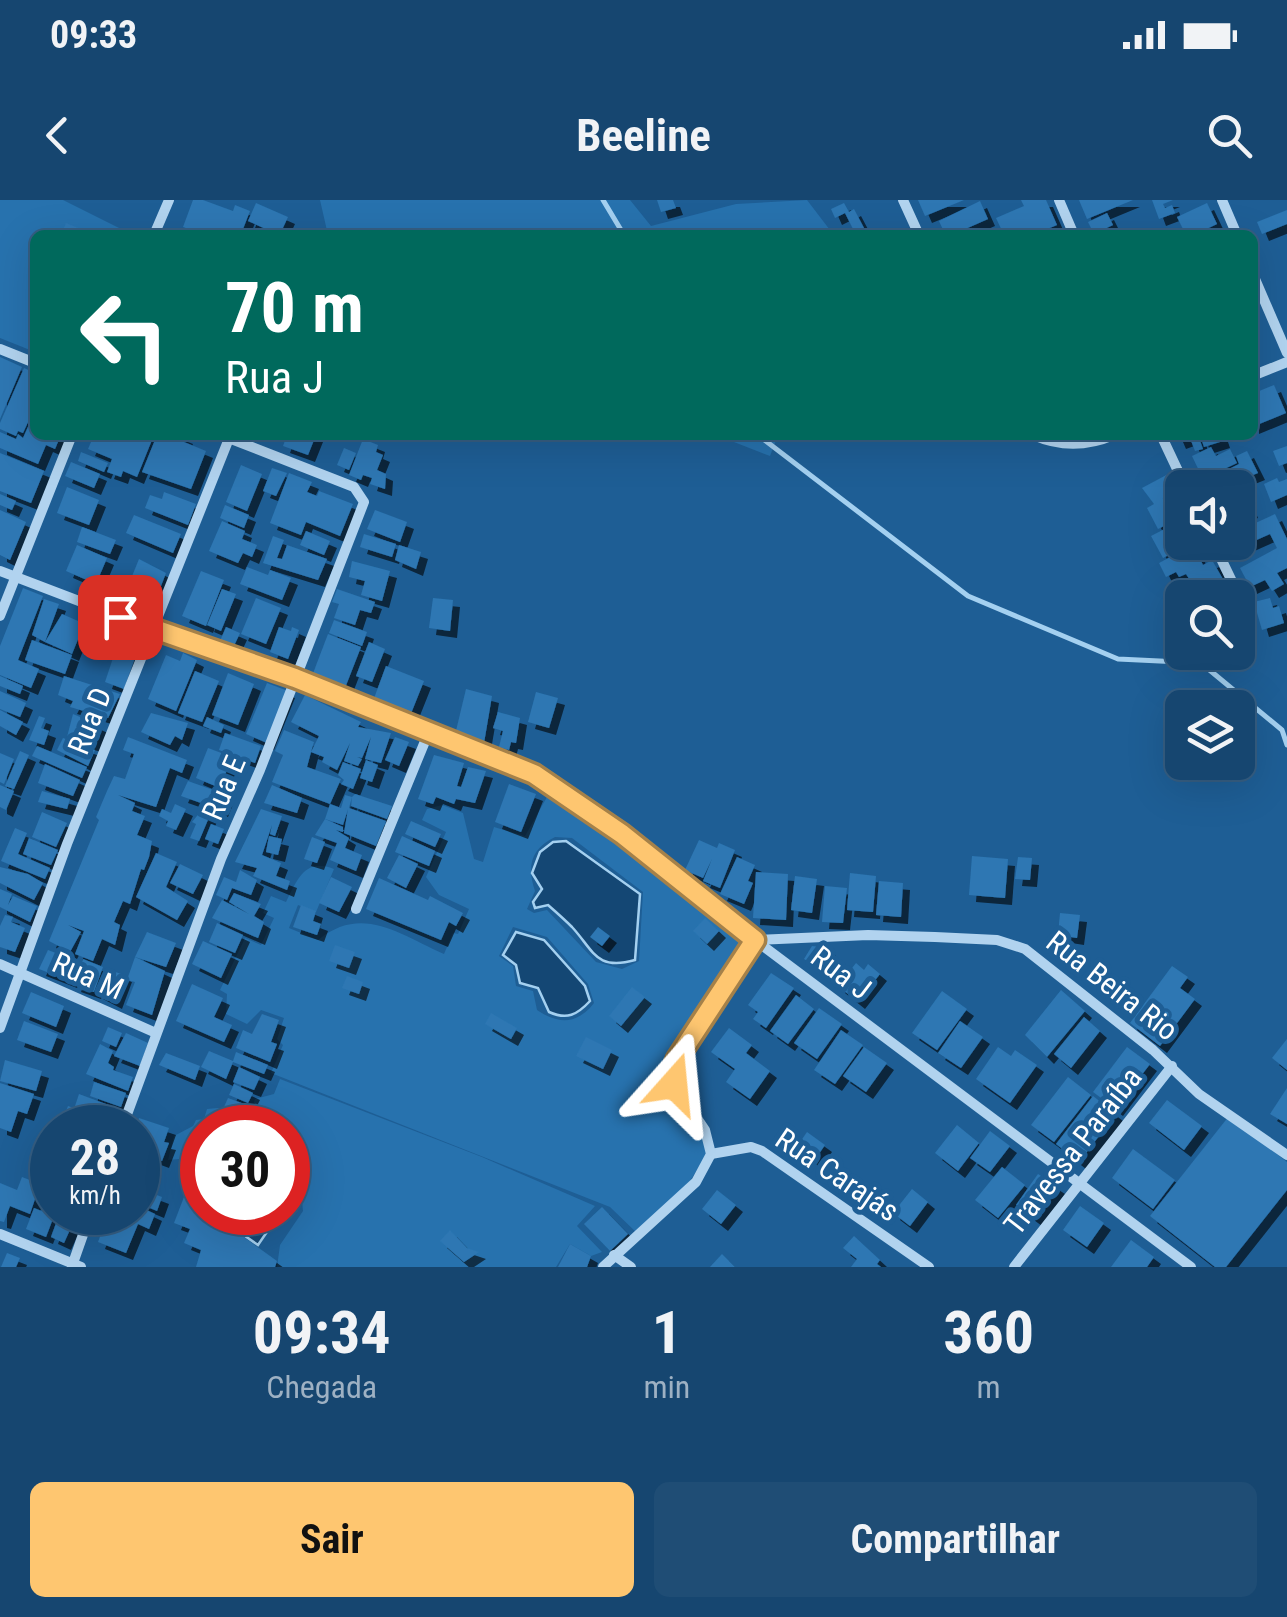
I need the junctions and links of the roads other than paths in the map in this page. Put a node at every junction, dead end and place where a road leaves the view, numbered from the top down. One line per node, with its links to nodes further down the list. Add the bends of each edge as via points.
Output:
1 (169, 200): 5 (street)
2 (903, 200): 6 (street)
3 (1058, 200): 7 (street)
4 (1222, 200): 8 (street)
5 (156, 230)
6 (917, 230)
7 (1072, 230)
8 (1234, 230)
9 (1258, 286): 11 (street)
10 (0, 349): 12 (street)
11 (1287, 353)
12 (30, 361)
13 (1287, 362): 14 (street)
14 (1258, 374)
15 (70, 440): 23 (street)
16 (226, 440): 25 (street, Rua D)
17 (237, 440): 26 (street, Rua E, via 354,487 364,502)
18 (1045, 440): 19 (street)
19 (1103, 440)
20 (1163, 440): 21 (street)
21 (1178, 470)
22 (0, 571): 23 (street, Rua J)
23 (16, 577): 24 (street); 25 (street, Rua J)
24 (0, 616)
25 (155, 630): 26 (street, Rua J); 31 (street, Rua D)
26 (295, 678): 27 (street, Rua J); 33 (street, Rua E)
27 (428, 734): 28 (street); 29 (street, Rua J, via 534,774)
28 (356, 909)
29 (755, 940): 34 (street, Rua Beira Rio, via 997,940 1026,949); 36 (street, via 672,1068); 38 (street, Rua J)
30 (0, 964): 31 (street, Rua M)
31 (18, 972): 32 (street, Rua D); 33 (street, Rua M)
32 (0, 1028)
33 (156, 1033): 35 (street, Rua E)
34 (1172, 1066): 37 (street, Rua Beira Rio, via 1200,1094); 38 (street, Travessa Paraíba)
35 (130, 1105)
36 (711, 1154): 41 (street, via 696,1182); 45 (street, Rua Carajás, via 762,1152)
37 (1287, 1154)
38 (1078, 1182): 46 (street, Travessa Paraíba); 47 (street, Rua J)
39 (0, 1234): 42 (street)
40 (84, 1235): 42 (street)
41 (614, 1255): 43 (street); 44 (street)
42 (75, 1266)
43 (603, 1267)
44 (631, 1267)
45 (929, 1267)
46 (1014, 1267)
47 (1191, 1267)

